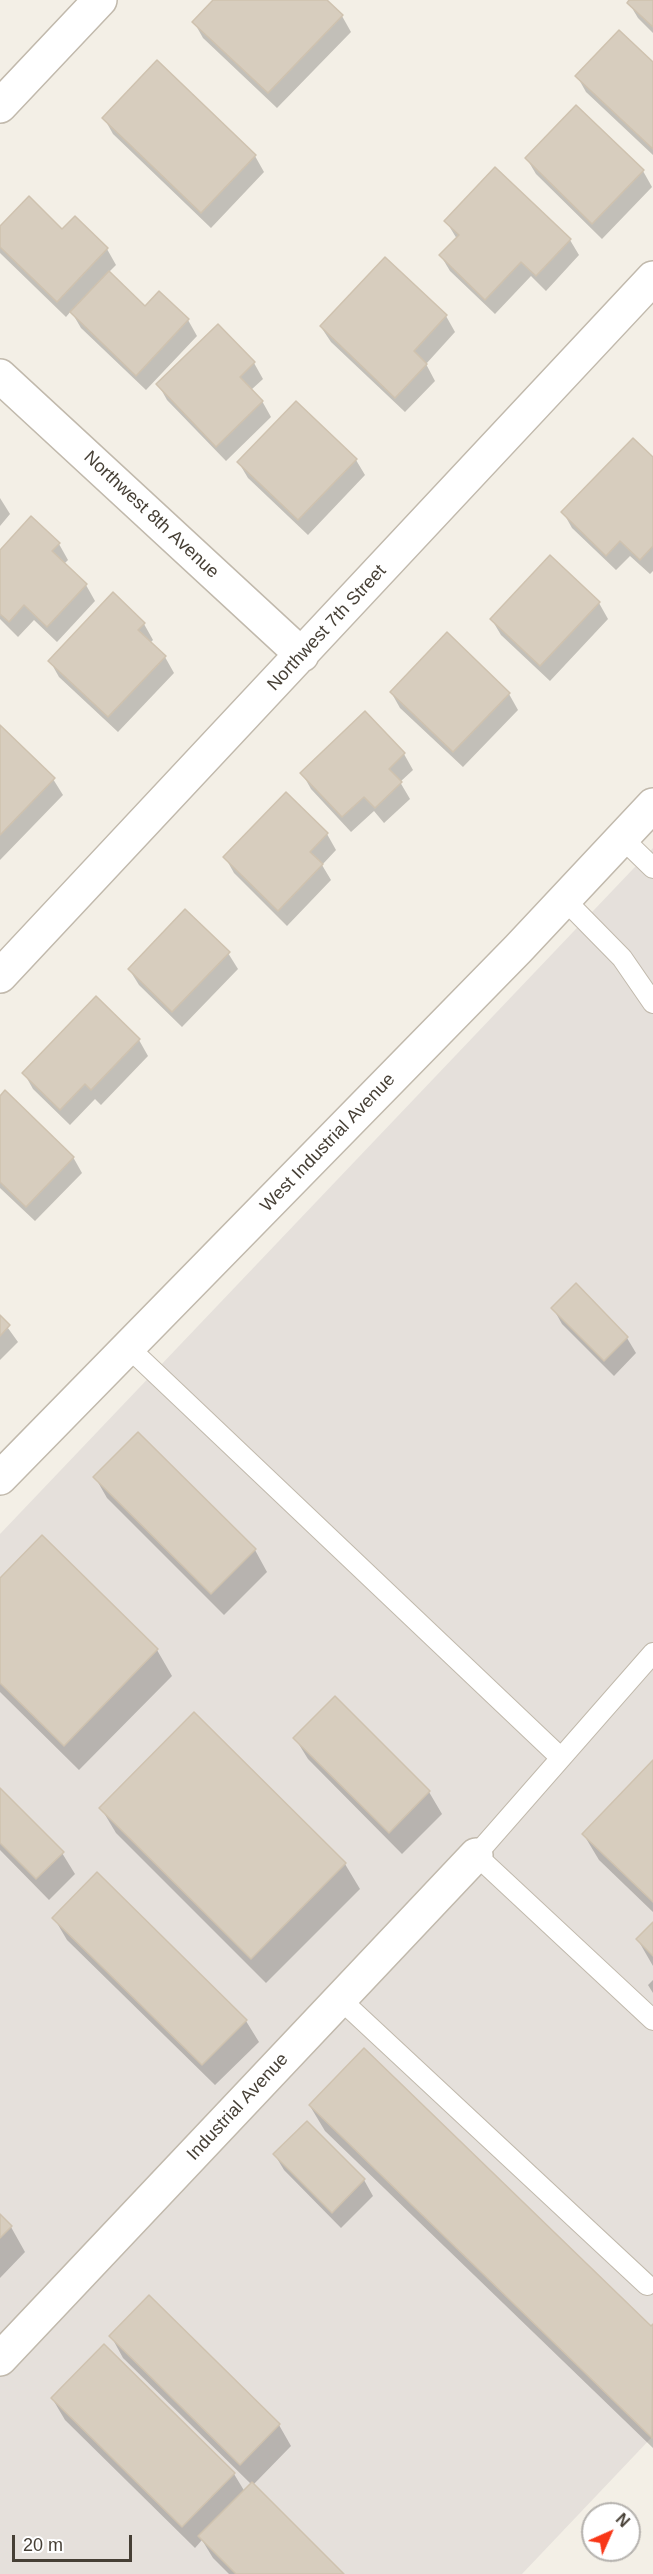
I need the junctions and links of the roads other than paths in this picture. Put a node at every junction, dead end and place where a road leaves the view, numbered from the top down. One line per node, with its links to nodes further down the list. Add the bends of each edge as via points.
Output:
1 (100, 0): 2 (street)
2 (0, 106)
3 (653, 278): 5 (street, Northwest 7th Street)
4 (0, 376): 5 (street, Northwest 8th Avenue)
5 (302, 655): 10 (street, Northwest 7th Street)
6 (653, 805): 7 (street, West Industrial Avenue)
7 (622, 838): 8 (lane); 9 (street, West Industrial Avenue)
8 (653, 868)
9 (565, 900): 11 (lane, via 622,958); 12 (street, West Industrial Avenue)
10 (0, 976)
11 (653, 1003)
12 (128, 1347): 13 (street, West Industrial Avenue); 15 (lane)
13 (0, 1478)
14 (653, 1653): 15 (lane)
15 (561, 1758): 16 (lane)
16 (476, 1856): 17 (street, Industrial Avenue); 18 (lane)
17 (340, 1998): 19 (lane); 20 (street, Industrial Avenue)
18 (653, 2020)
19 (647, 2285)
20 (0, 2359)

